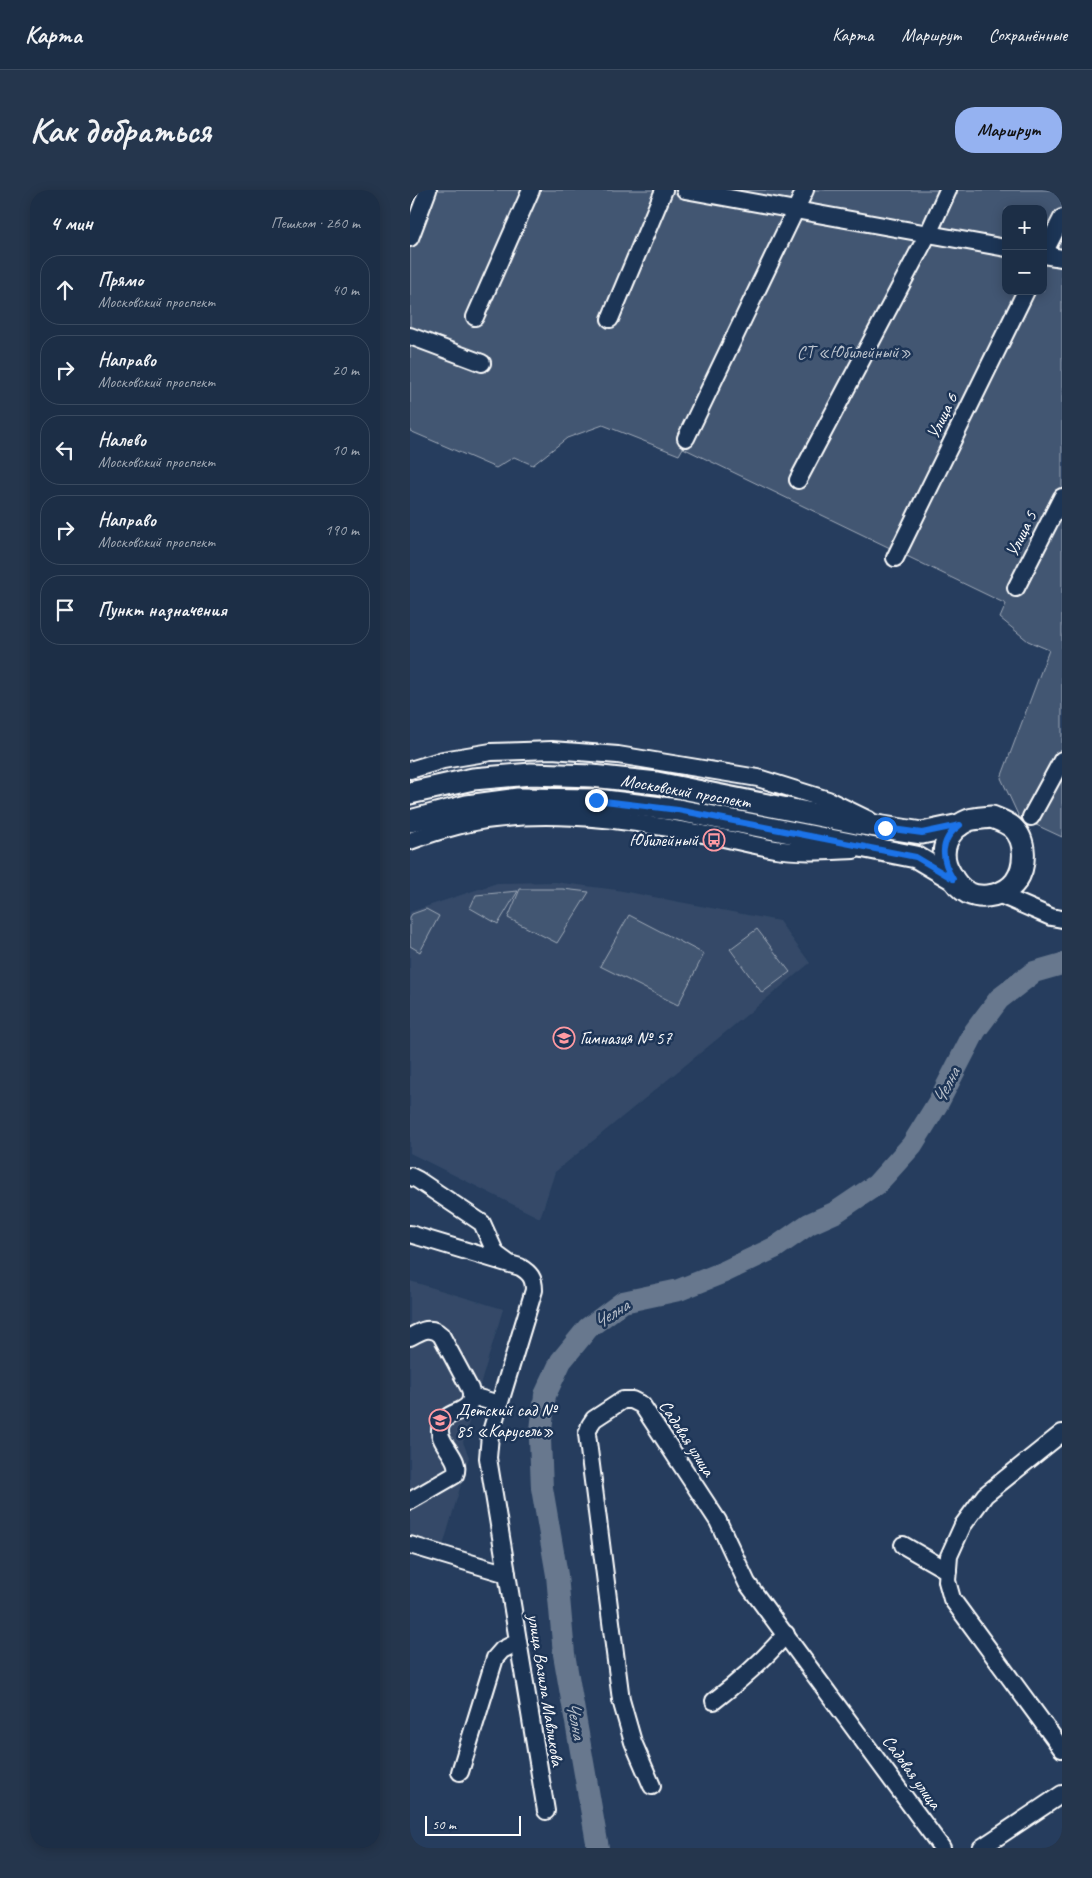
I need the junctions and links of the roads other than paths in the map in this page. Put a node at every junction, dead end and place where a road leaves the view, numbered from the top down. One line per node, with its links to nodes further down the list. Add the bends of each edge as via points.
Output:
1 (428, 190): 10 (street)
2 (531, 190): 14 (street)
3 (664, 190): 15 (street)
4 (685, 190): 7 (street)
5 (805, 190): 7 (street)
6 (948, 190): 9 (street)
7 (794, 211): 9 (street); 18 (street)
8 (1062, 218): 12 (street, via 1043,255)
9 (928, 234): 11 (street); 19 (street)
10 (410, 238)
11 (1002, 247)
12 (1062, 258)
13 (1024, 295): 21 (street, Улица 6)
14 (475, 317)
15 (610, 319)
16 (410, 336): 17 (street)
17 (482, 363)
18 (686, 438)
19 (798, 480)
20 (1062, 497): 22 (street, Улица 5)
21 (895, 558)
22 (1016, 588)
23 (1062, 760): 26 (street)
24 (410, 770): 29 (street, via 443,760 491,752 552,750 618,755 758,778 828,800)
25 (410, 794): 29 (main road, Московский проспект, via 473,779 531,774 592,776 657,783)
26 (1031, 817)
27 (410, 821): 31 (main road, Московский проспект, via 466,806 518,800 596,800 678,810)
28 (960, 825): 29 (main road, Московский проспект, via 922,833); 32 (main road, via 945,843 947,869); 33 (main road, Московский проспект, via 969,820 992,817 1013,828 1020,836 1023,850 1020,872 1016,882)
29 (885, 828)
30 (410, 841): 31 (street, via 441,830 493,819 536,815 591,817 775,849 813,852)
31 (879, 849): 32 (main road, Московский проспект, via 916,857)
32 (953, 879): 33 (main road, Московский проспект, via 966,892)
33 (998, 894): 34 (street)
34 (1062, 920)
35 (410, 1176): 37 (street, via 482,1223 496,1254)
36 (410, 1234): 37 (street)
37 (511, 1265): 40 (street, улица Вазила Мавликова, via 528,1272 534,1290)
38 (410, 1337): 39 (street, via 429,1329 441,1335)
39 (472, 1396): 40 (street); 42 (street, via 465,1408 445,1418 440,1427 457,1467 455,1475)
40 (499, 1404): 46 (street, улица Вазила Мавликова, via 490,1435 488,1458)
41 (1062, 1433): 45 (street, via 985,1495 964,1525 949,1556)
42 (410, 1501)
43 (410, 1545): 46 (street)
44 (903, 1545): 45 (street)
45 (948, 1571): 50 (street, via 952,1599)
46 (507, 1574): 48 (street, улица Вазила Мавликова)
47 (786, 1634): 49 (street, via 746,1676); 52 (street, Садовая улица, via 747,1583 718,1521 642,1405 623,1400 594,1419 587,1434 621,1700 633,1742); 55 (street, Садовая улица)
48 (518, 1642): 51 (street, via 502,1650 495,1658); 54 (street, улица Вазила Мавликова)
49 (714, 1701)
50 (1062, 1749)
51 (460, 1772)
52 (652, 1786)
53 (1062, 1794): 56 (street)
54 (546, 1811)
55 (942, 1848)
56 (981, 1848)

